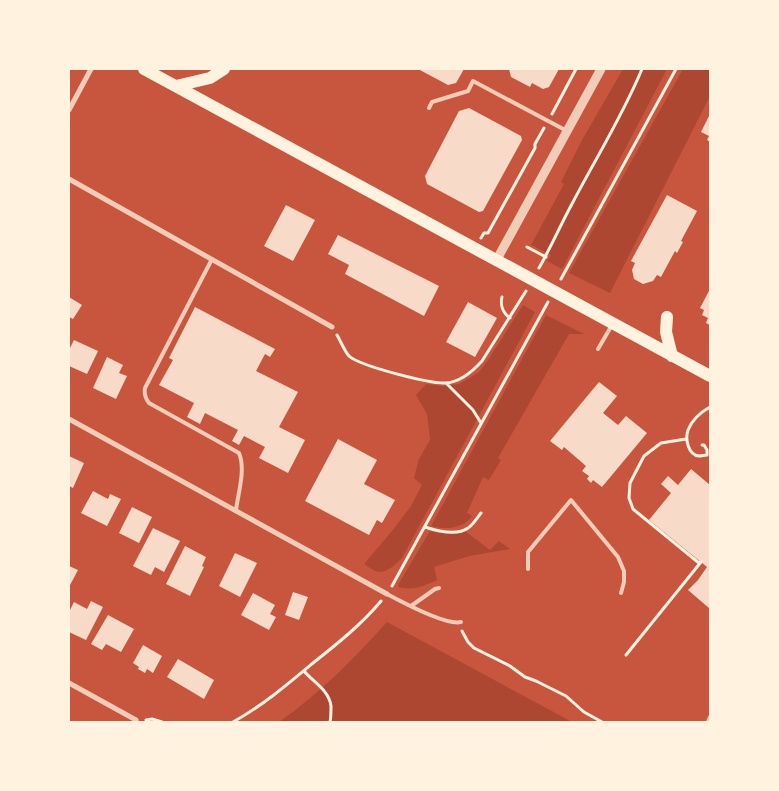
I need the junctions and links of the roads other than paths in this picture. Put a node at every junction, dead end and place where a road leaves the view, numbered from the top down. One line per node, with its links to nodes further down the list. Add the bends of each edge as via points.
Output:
1 (91, 69): 7 (street)
2 (144, 69): 5 (highway)
3 (224, 69): 5 (highway, via 210,78)
4 (601, 69): 8 (street)
5 (176, 86): 11 (highway)
6 (429, 108): 8 (lane, via 432,102 468,91 474,81)
7 (69, 110)
8 (567, 131): 11 (street)
9 (69, 179): 10 (street)
10 (212, 259): 14 (street); 19 (lane, via 144,394 150,403 239,453 243,467)
11 (496, 261): 13 (highway)
12 (667, 317): 16 (highway, via 666,332)
13 (613, 324): 15 (lane); 16 (highway)
14 (332, 327)
15 (598, 349)
16 (672, 356): 17 (highway)
17 (710, 376)
18 (69, 419): 19 (street)
19 (236, 510): 23 (street)
20 (528, 569): 22 (lane, via 528,552 571,500 618,557 624,571)
21 (439, 588): 24 (lane)
22 (621, 593)
23 (387, 594): 24 (lane)
24 (411, 606): 25 (lane, via 444,621)
25 (460, 623)
26 (69, 683): 28 (street)
27 (710, 718): 29 (lane)
28 (136, 720)
29 (708, 722)

